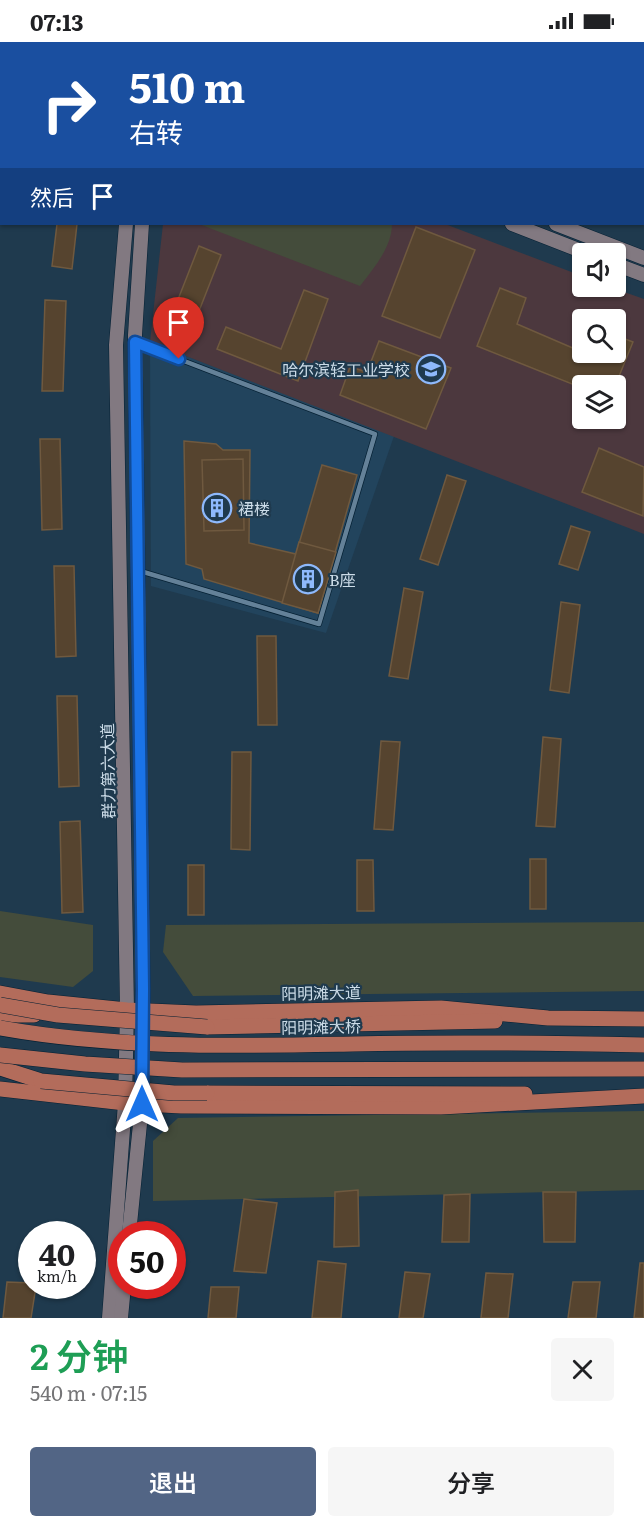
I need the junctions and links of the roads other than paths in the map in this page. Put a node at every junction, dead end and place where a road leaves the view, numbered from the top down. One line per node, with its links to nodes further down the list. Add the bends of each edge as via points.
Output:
1 (126, 225): 13 (main road, 群力第六大道, via 116,345)
2 (142, 225): 9 (main road, 群力第六大道)
3 (515, 225): 5 (main road)
4 (559, 225): 6 (main road)
5 (572, 247)
6 (644, 258)
7 (626, 268): 8 (main road)
8 (644, 275)
9 (135, 342): 10 (main road, 群力第六大道); 10 (lane, via 375,434 319,624)
10 (138, 571): 14 (main road, 群力第六大道)
11 (0, 993): 13 (highway, 阳明滩大道)
12 (0, 1005): 16 (highway, bridge)
13 (127, 1010): 14 (highway, 阳明滩大道); 28 (main road, 群力第六大道)
14 (143, 1010): 17 (highway, 阳明滩大道, via 196,1013 441,1008); 29 (main road, 群力第六大道)
15 (0, 1015): 16 (highway, bridge)
16 (58, 1015): 17 (highway, bridge, via 207,1027)
17 (548, 1018): 18 (highway, 阳明滩大道)
18 (644, 1019)
19 (0, 1028): 20 (highway, 阳明滩大桥, bridge, via 100,1041 183,1046 455,1042)
20 (644, 1045)
21 (0, 1055): 23 (highway, bridge, via 182,1070)
22 (0, 1068): 25 (highway)
23 (644, 1069)
24 (0, 1076): 25 (highway)
25 (41, 1081): 27 (highway, bridge, via 174,1093)
26 (0, 1089): 28 (highway)
27 (639, 1096): 29 (highway, via 441,1107)
28 (125, 1103): 29 (highway); 32 (main road, 群力第六大道)
29 (142, 1104): 30 (main road, 群力第六大道)
30 (130, 1221)
31 (123, 1299): 33 (main road)
32 (109, 1318)
33 (121, 1318)

